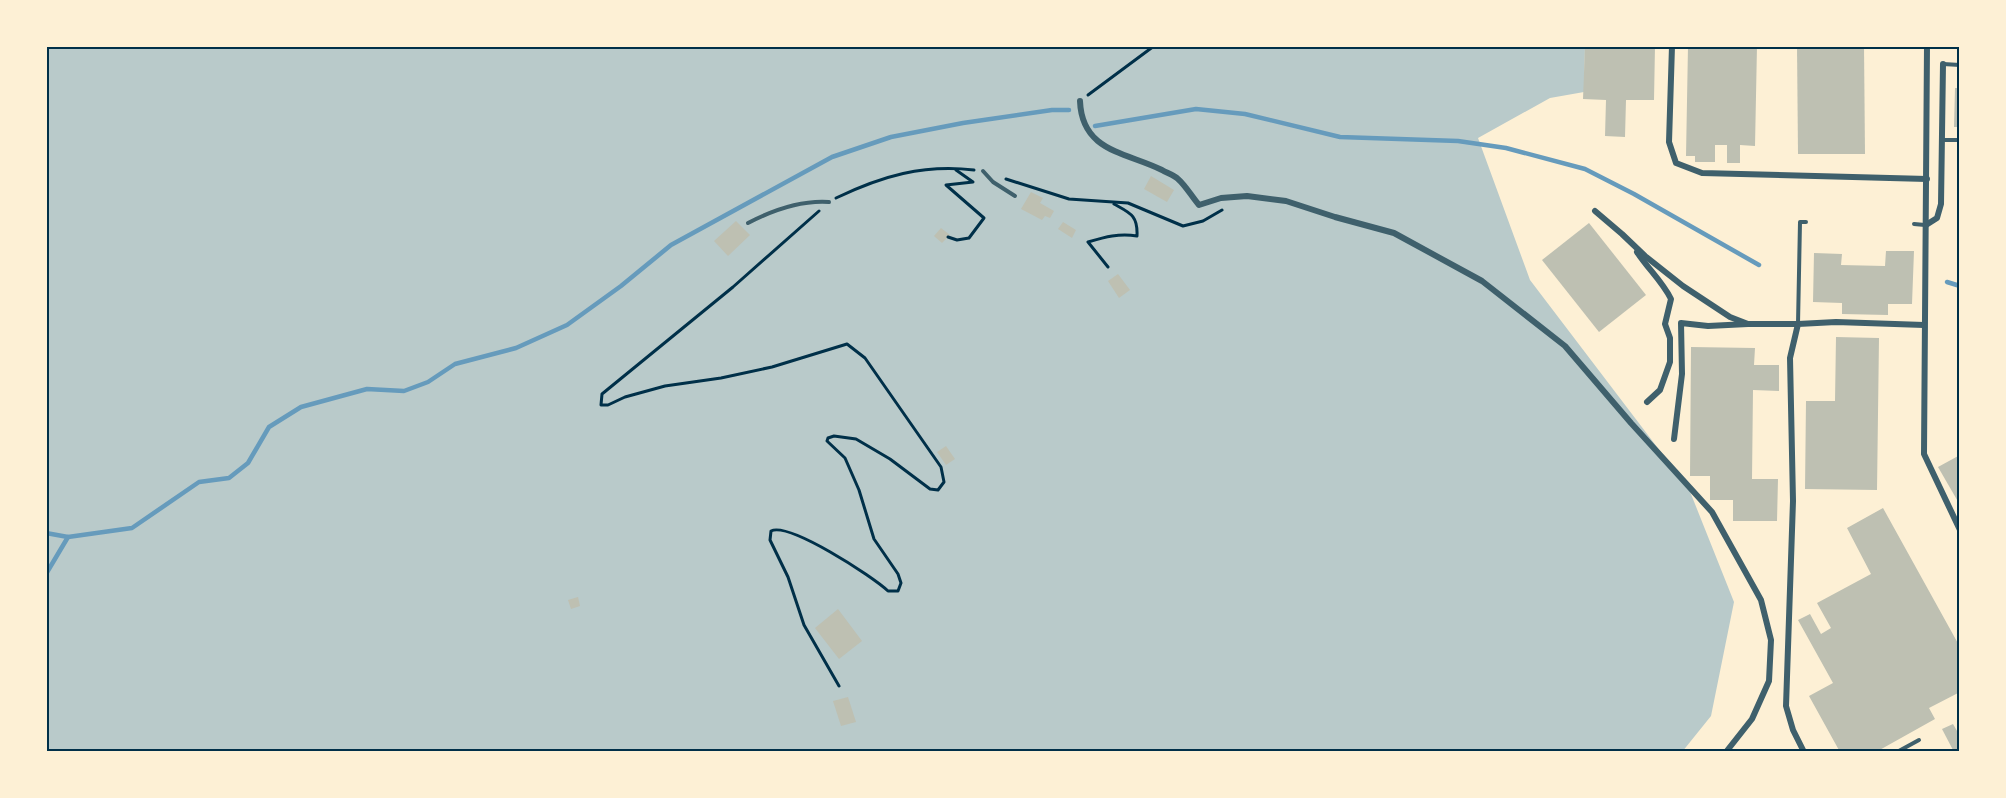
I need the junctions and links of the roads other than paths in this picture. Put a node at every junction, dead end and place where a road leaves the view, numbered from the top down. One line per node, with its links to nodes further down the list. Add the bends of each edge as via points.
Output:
1 (1672, 46): 9 (street, via 1669,142 1676,163 1702,173)
2 (1927, 46): 9 (street)
3 (1944, 64): 4 (lane); 6 (street)
4 (1959, 65)
5 (1080, 101): 25 (street, via 1081,118 1094,138 1119,155 1178,178 1198,205 1247,196 1287,201 1394,233 1482,281 1565,346 1712,512 1761,600 1771,640 1769,681 1752,718)
6 (1943, 140): 7 (lane); 16 (street, via 1941,204 1937,218)
7 (1959, 140)
8 (983, 171): 10 (lane)
9 (1927, 178): 16 (street)
10 (1015, 196)
11 (830, 201): 14 (lane, via 789,206)
12 (1595, 212): 17 (street)
13 (1806, 222): 19 (lane, via 1800,222)
14 (748, 223)
15 (1914, 224): 16 (lane)
16 (1926, 225): 20 (street)
17 (1629, 241): 18 (street, via 1683,286 1730,317); 21 (street, via 1664,283 1671,299 1665,324 1670,338 1670,362 1660,390)
18 (1748, 324): 19 (street); 22 (street, via 1681,323 1682,374)
19 (1798, 324): 20 (street); 26 (street, via 1790,358 1792,512 1786,706)
20 (1924, 325): 23 (street, via 1924,454)
21 (1647, 402)
22 (1674, 438)
23 (1959, 530)
24 (1919, 740): 27 (lane)
25 (1726, 752)
26 (1804, 752)
27 (1897, 752)

